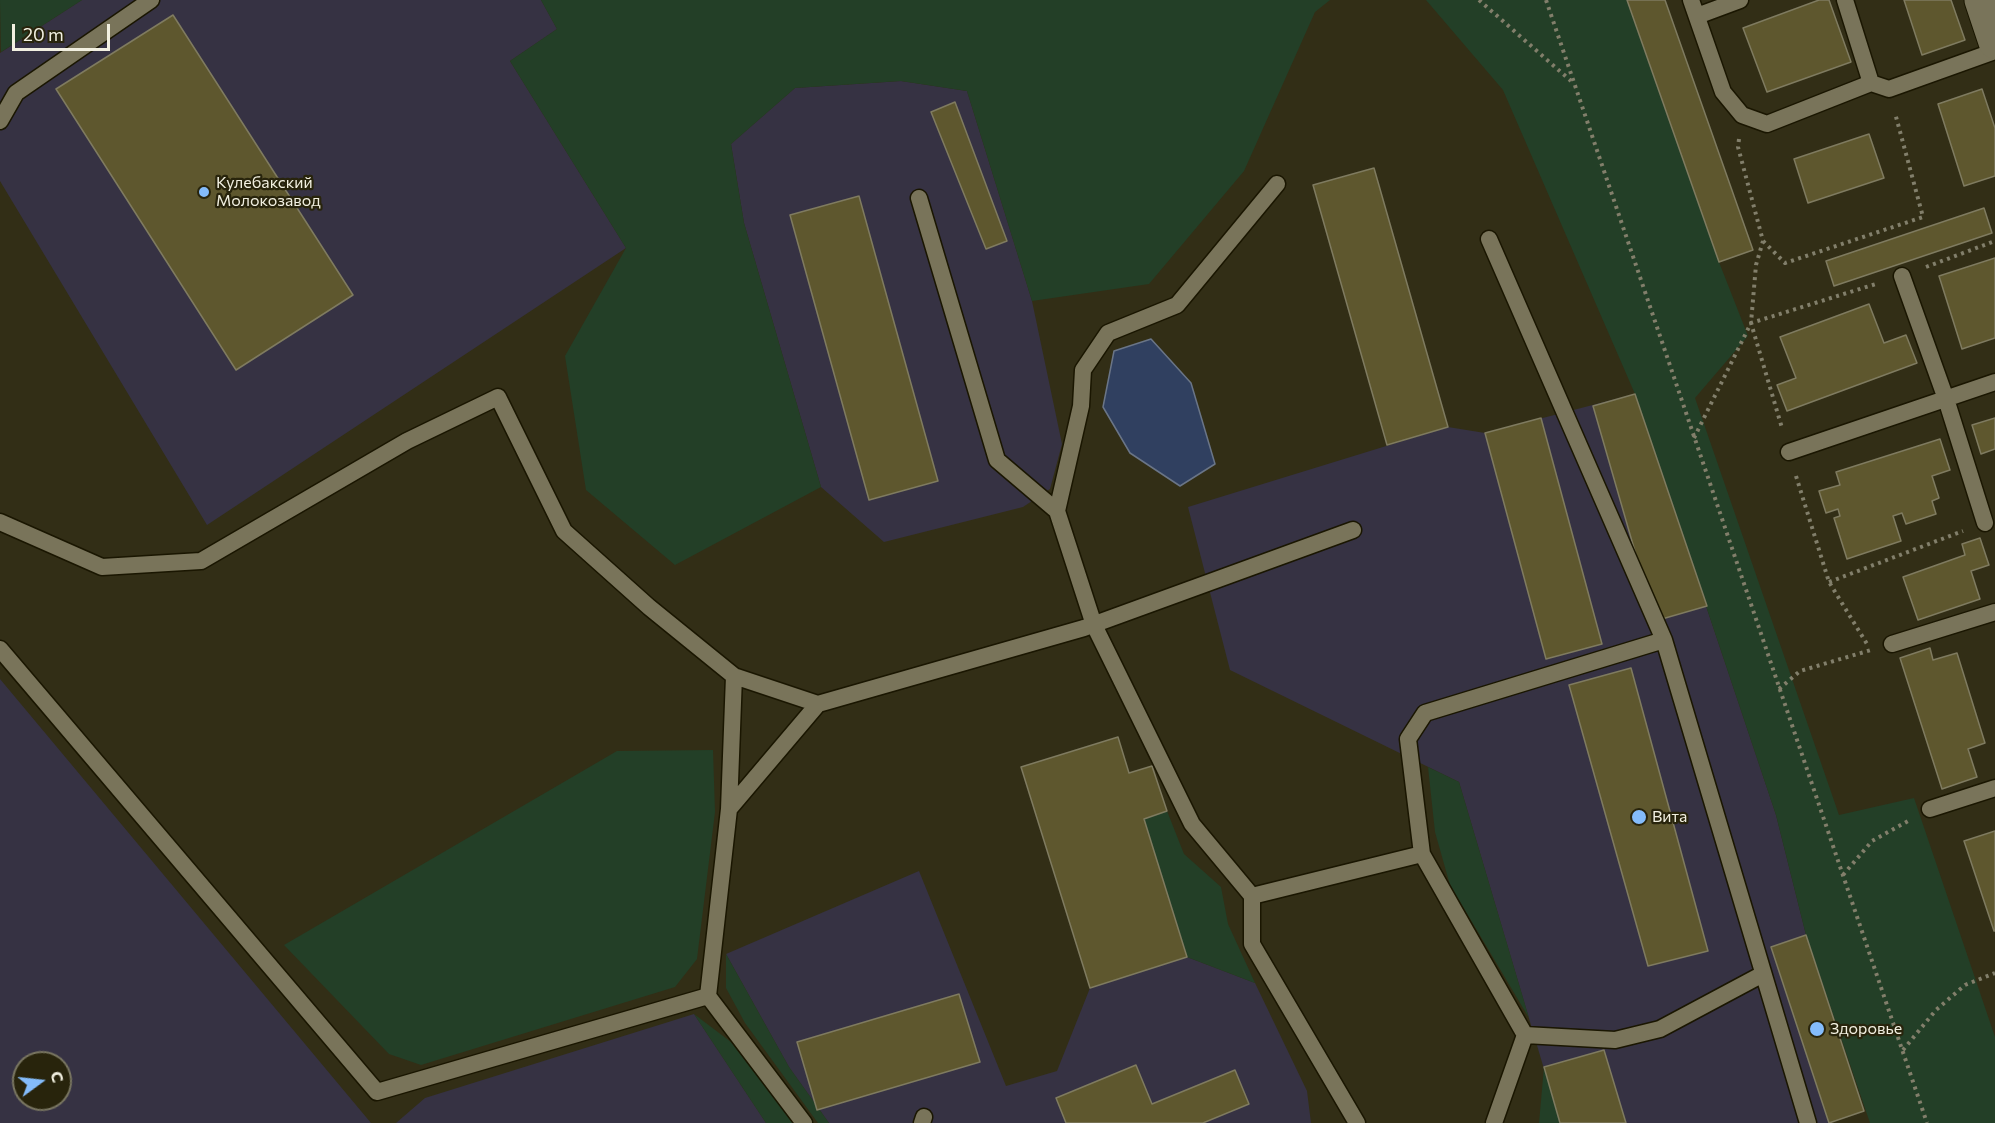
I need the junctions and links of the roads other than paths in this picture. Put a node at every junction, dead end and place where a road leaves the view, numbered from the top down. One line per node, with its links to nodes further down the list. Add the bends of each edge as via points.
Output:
1 (151, 0): 8 (lane, via 16,93)
2 (1740, 0): 5 (lane)
3 (1845, 0): 7 (lane)
4 (1981, 0): 6 (street)
5 (1694, 8): 7 (lane, via 1723,92 1742,115 1767,124)
6 (1994, 38): 7 (lane, via 1889,89)
7 (1871, 83)
8 (0, 121)
9 (1277, 184): 16 (lane, via 1177,305 1108,333 1089,361 1083,370 1081,406)
10 (919, 198): 16 (lane, via 997,460)
11 (1489, 239): 22 (lane)
12 (1902, 276): 14 (lane)
13 (1995, 382): 14 (lane)
14 (1946, 399): 15 (lane); 18 (lane)
15 (1789, 452)
16 (1057, 511): 21 (lane)
17 (0, 522): 25 (lane, via 102,567 201,561 407,441 498,397 564,531)
18 (1985, 523)
19 (1353, 530): 21 (lane)
20 (1995, 612): 23 (lane)
21 (1094, 625): 26 (lane); 31 (lane, via 1192,824)
22 (1664, 640): 30 (lane, via 1425,713 1408,739); 32 (lane)
23 (1892, 644)
24 (0, 649): 33 (lane, via 377,1092)
25 (734, 676): 26 (lane); 28 (lane)
26 (818, 704): 28 (lane)
27 (1995, 788): 29 (lane)
28 (729, 809): 33 (lane)
29 (1930, 809)
30 (1422, 854): 31 (lane); 34 (lane)
31 (1252, 896): 36 (lane, via 1252,944)
32 (1763, 974): 34 (lane, via 1660,1029 1615,1040); 38 (lane)
33 (708, 996): 35 (lane)
34 (1525, 1035): 37 (lane)
35 (804, 1123)
36 (1357, 1123)
37 (1494, 1123)
38 (1808, 1123)

